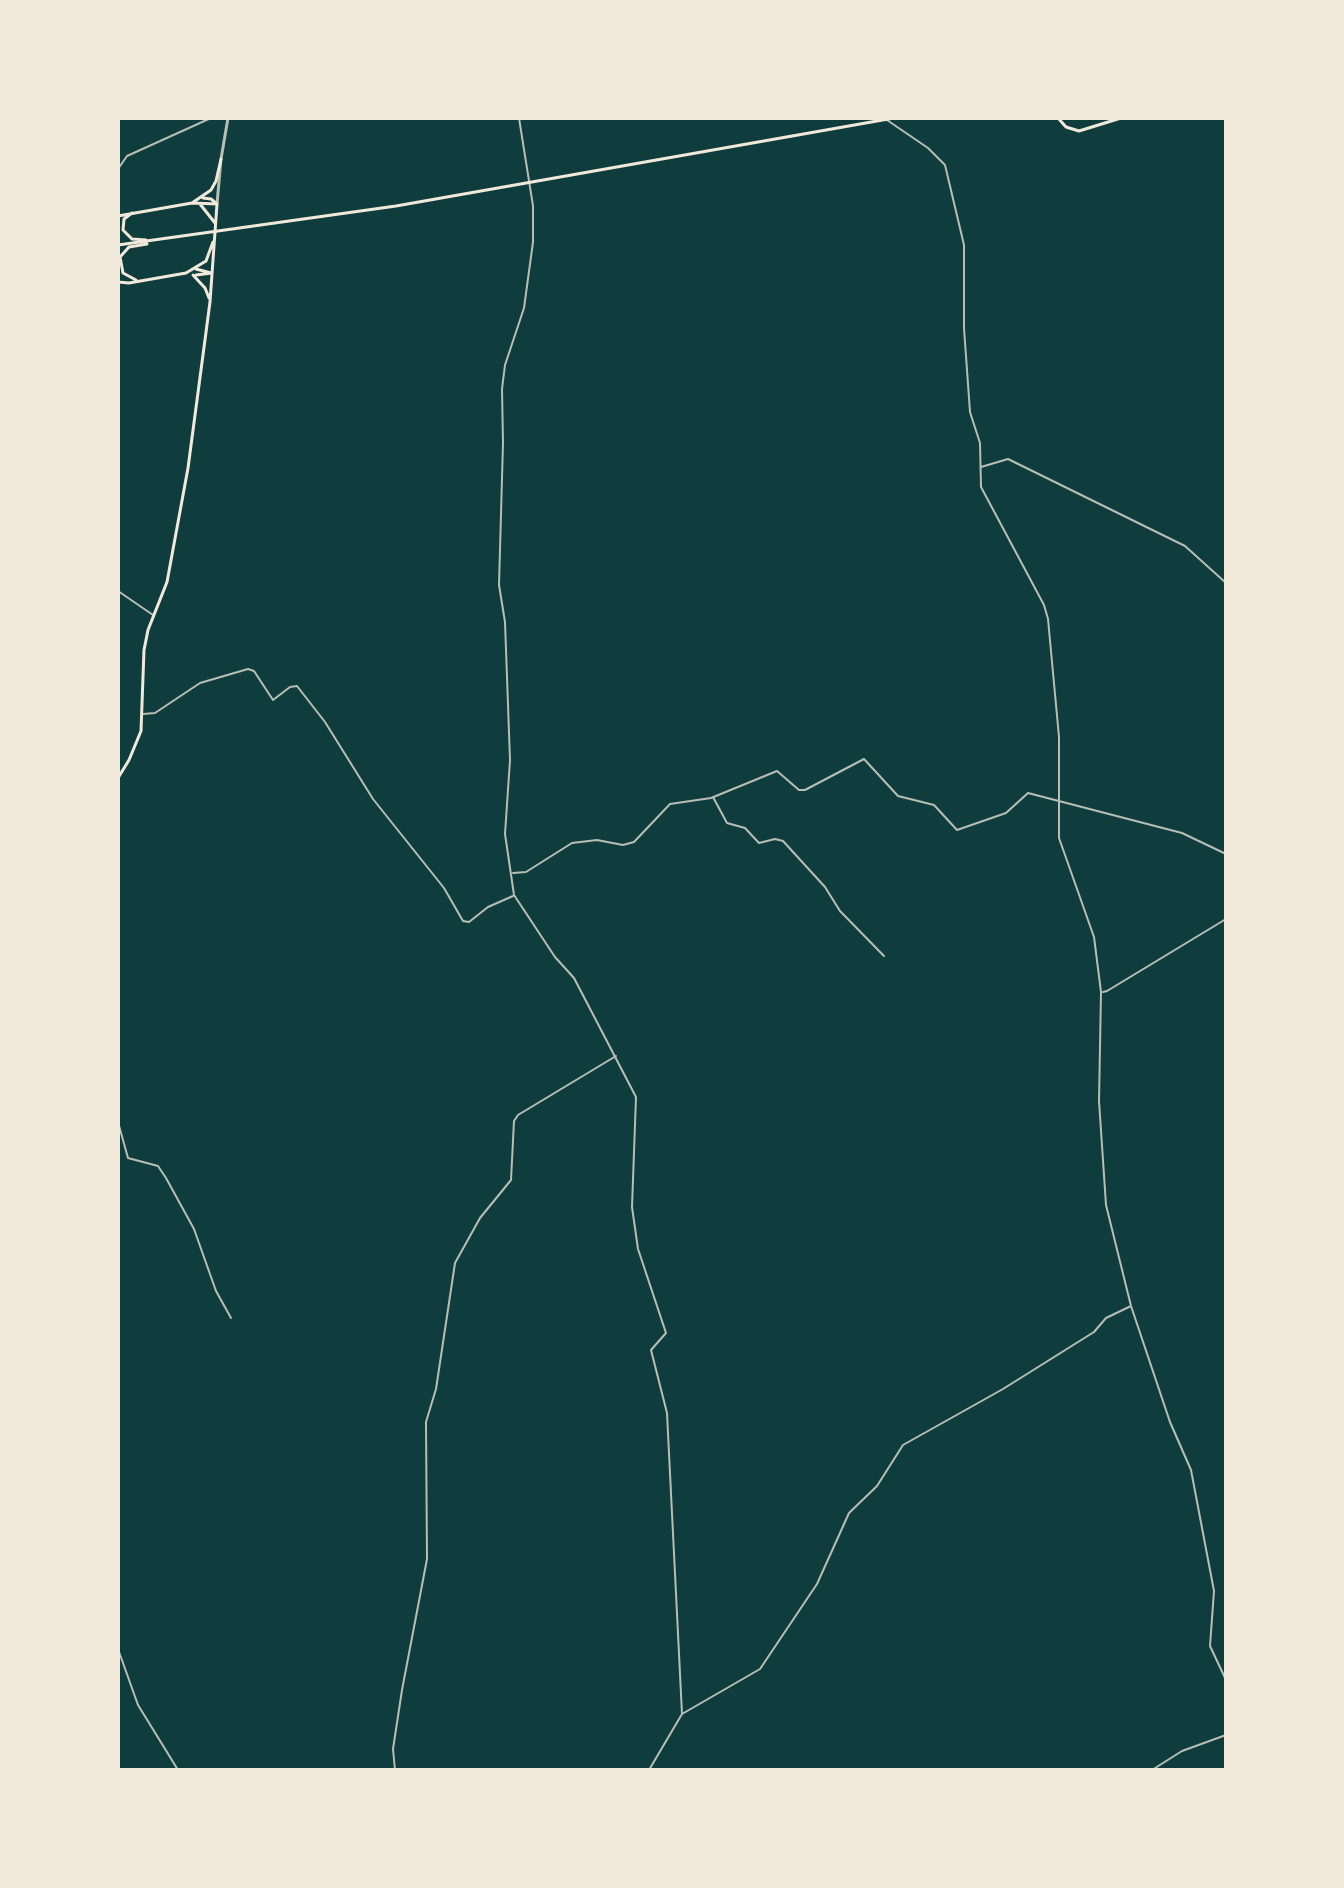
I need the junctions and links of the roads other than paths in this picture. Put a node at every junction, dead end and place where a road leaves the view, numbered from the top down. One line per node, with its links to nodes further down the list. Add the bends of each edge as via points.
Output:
1 (211, 118): 9 (street, via 127,156)
2 (228, 118): 8 (street)
3 (519, 118): 35 (street, via 533,206 533,242 524,308 503,375 499,585 510,760 503,823)
4 (884, 118): 26 (street, via 945,165 964,245 970,412 980,443)
5 (894, 118): 17 (main road, via 548,180)
6 (1121, 118): 7 (main road, via 1079,131)
7 (1059, 119)
8 (221, 159): 10 (main road, via 216,181); 13 (street)
9 (118, 169)
10 (201, 198): 11 (main road); 13 (main road)
11 (192, 203): 12 (main road); 14 (main road)
12 (200, 204): 13 (main road); 16 (main road)
13 (217, 204): 16 (main road)
14 (136, 211): 15 (main road); 17 (main road, via 124,219 126,235)
15 (118, 216)
16 (216, 228): 19 (main road, via 209,257); 21 (main road)
17 (164, 240): 18 (main road); 23 (main road, via 129,247 120,257 123,273)
18 (118, 245)
19 (196, 269): 20 (main road); 21 (main road)
20 (186, 273): 22 (main road); 23 (main road)
21 (212, 273): 22 (main road); 25 (main road)
22 (193, 275): 25 (main road)
23 (139, 281): 24 (main road)
24 (118, 282)
25 (210, 302): 29 (main road, via 186,482 167,582)
26 (980, 467): 27 (street, via 1008,459 1176,541); 33 (street, via 983,493 1048,619 1059,737)
27 (1226, 583)
28 (118, 591): 29 (street)
29 (154, 615): 30 (main road, via 143,660)
30 (143, 714): 31 (main road, via 138,739); 36 (street, via 155,713 200,683 248,669 273,700 297,686 463,921)
31 (118, 778)
32 (713, 797): 33 (street, via 777,771 805,790 864,759 898,796 934,805 957,830 1006,813 1025,794); 35 (street, via 670,804 631,844 572,843 526,872); 38 (street, via 727,823 745,828 759,843 783,841)
33 (1058, 800): 34 (street, via 1182,833); 39 (street, via 1060,845 1094,937)
34 (1226, 854)
35 (512, 873): 36 (street)
36 (514, 895): 40 (street, via 574,978)
37 (1226, 919): 39 (street)
38 (884, 956)
39 (1101, 992): 42 (street, via 1100,1125 1106,1205)
40 (616, 1056): 46 (street, via 636,1097 632,1207 638,1249 666,1333 651,1350 667,1413); 49 (street, via 518,1115 511,1180 480,1218 455,1263 426,1422 427,1559 393,1749)
41 (118, 1122): 43 (street, via 128,1158 158,1166 166,1178)
42 (1131, 1306): 45 (street, via 1191,1470 1214,1591 1210,1646); 46 (street, via 1003,1389 903,1445 877,1486 849,1513 817,1584 760,1669)
43 (231, 1318)
44 (118, 1649): 48 (street, via 138,1705)
45 (1226, 1680)
46 (682, 1714): 50 (street)
47 (1226, 1735): 51 (street, via 1182,1751)
48 (178, 1770)
49 (395, 1770)
50 (649, 1770)
51 (1152, 1770)

